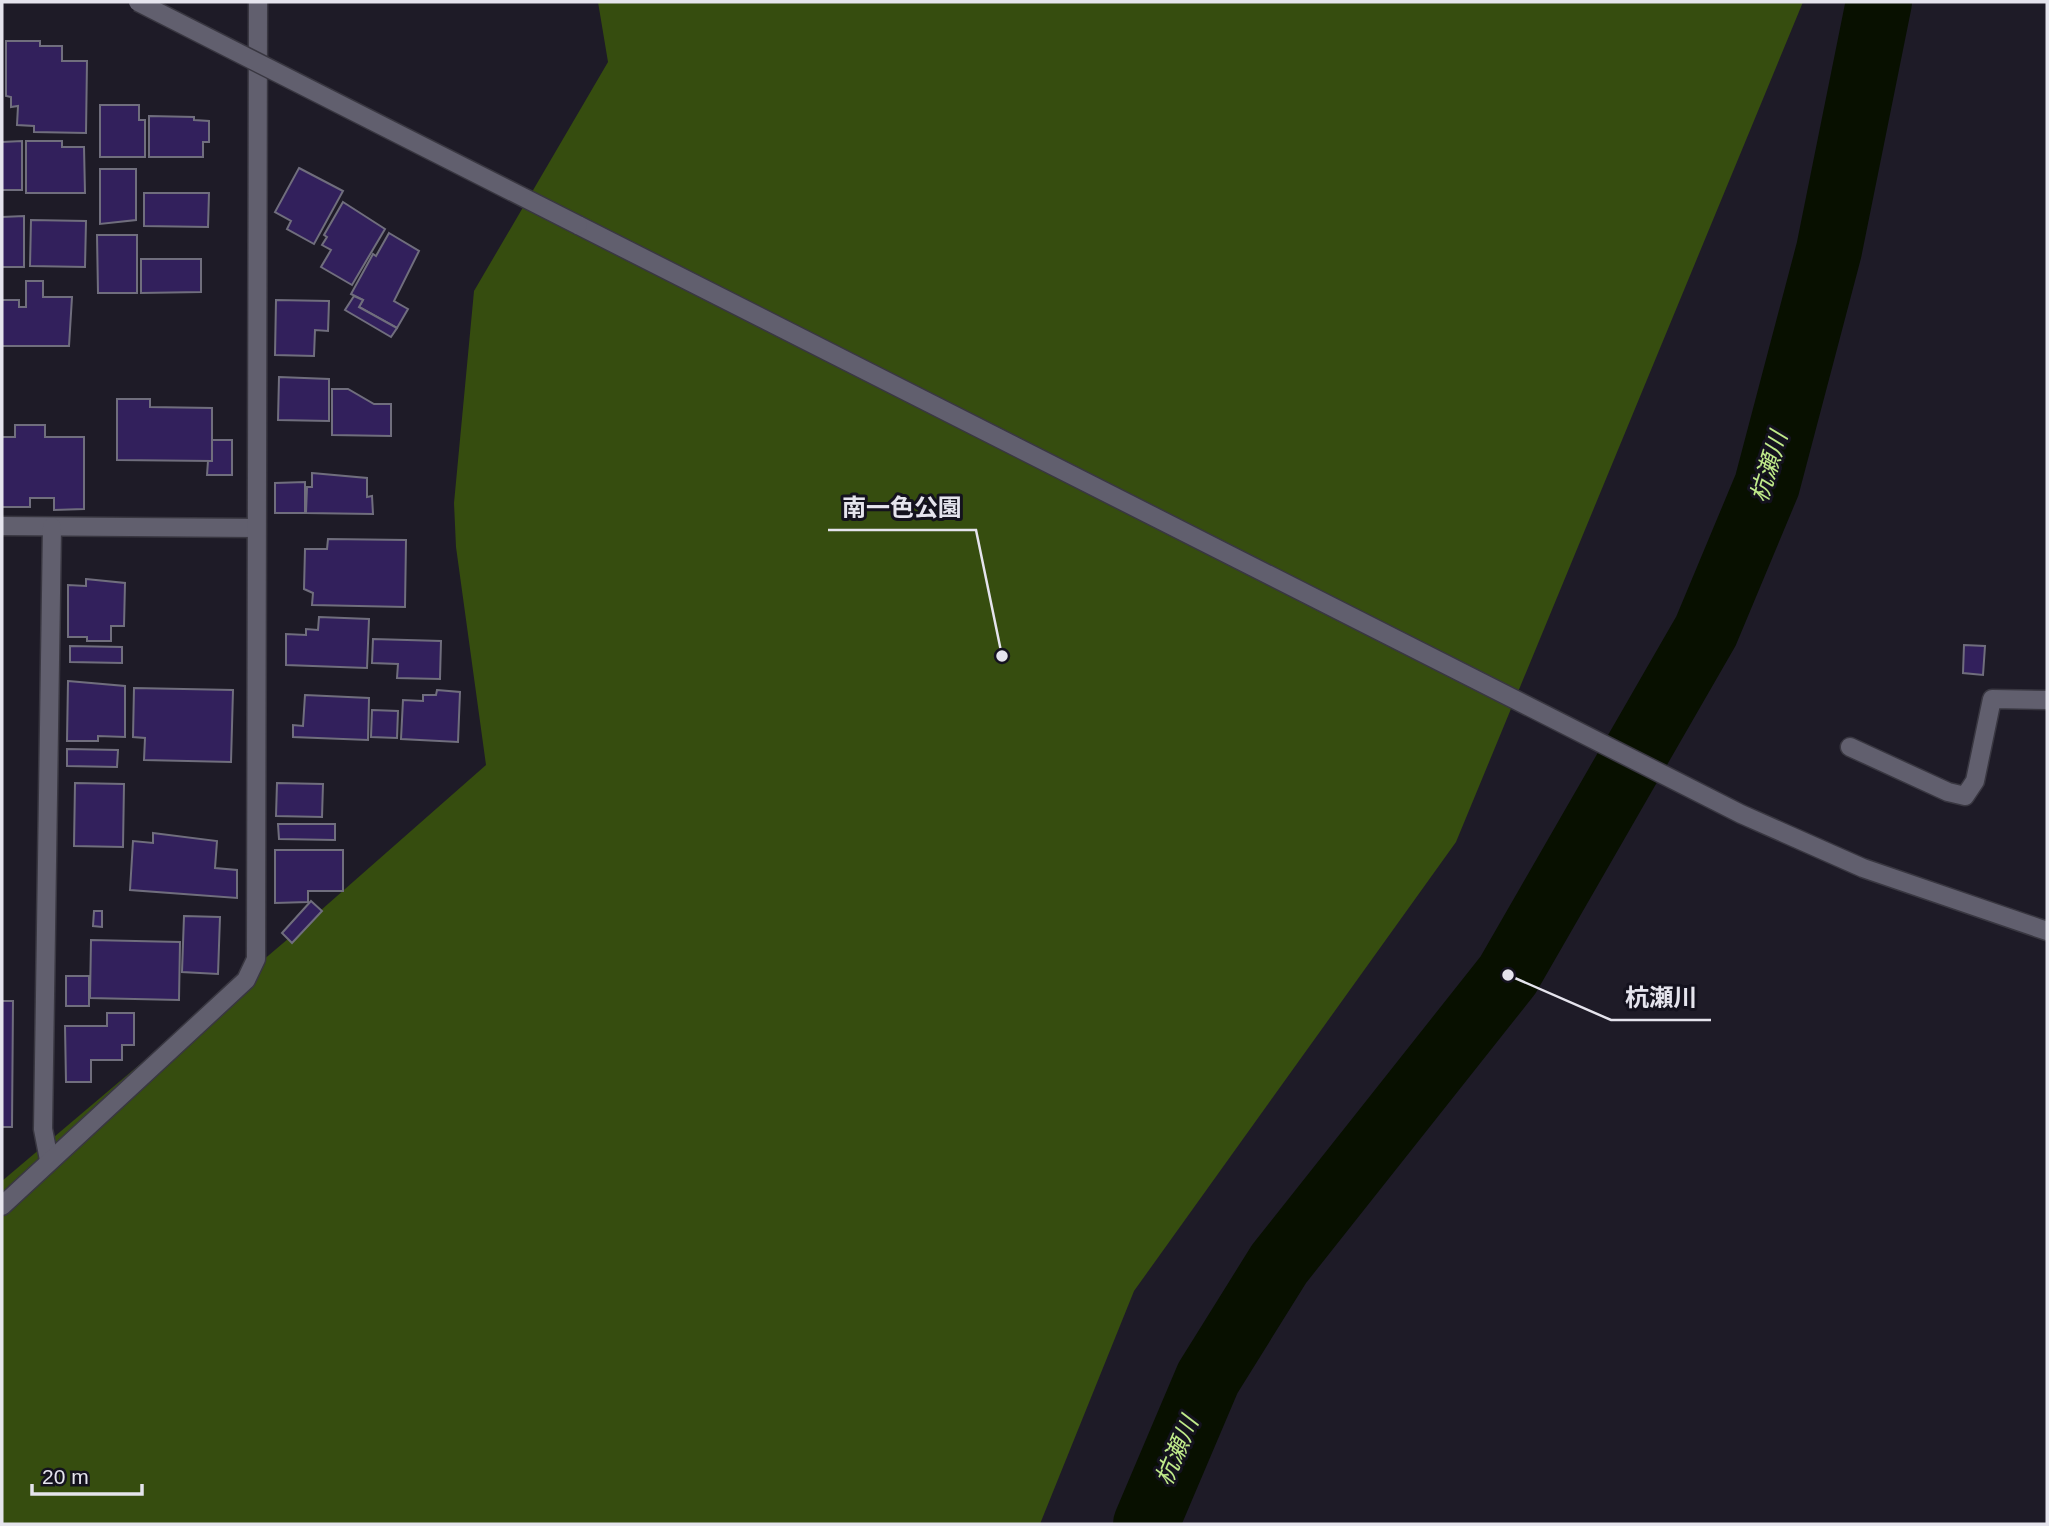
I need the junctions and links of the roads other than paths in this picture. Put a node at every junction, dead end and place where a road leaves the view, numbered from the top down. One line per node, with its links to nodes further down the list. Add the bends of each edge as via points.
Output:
1 (138, 2): 8 (street, bridge, via 1741,814 1863,868)
2 (258, 2): 5 (street)
3 (2, 526): 4 (street)
4 (52, 527): 5 (street); 9 (street, via 44,1129)
5 (256, 528): 9 (street, via 256,958 246,979)
6 (2047, 700): 7 (street, via 1992,699 1975,781 1965,796)
7 (1850, 747)
8 (2047, 931)
9 (49, 1160): 10 (street)
10 (2, 1206)

